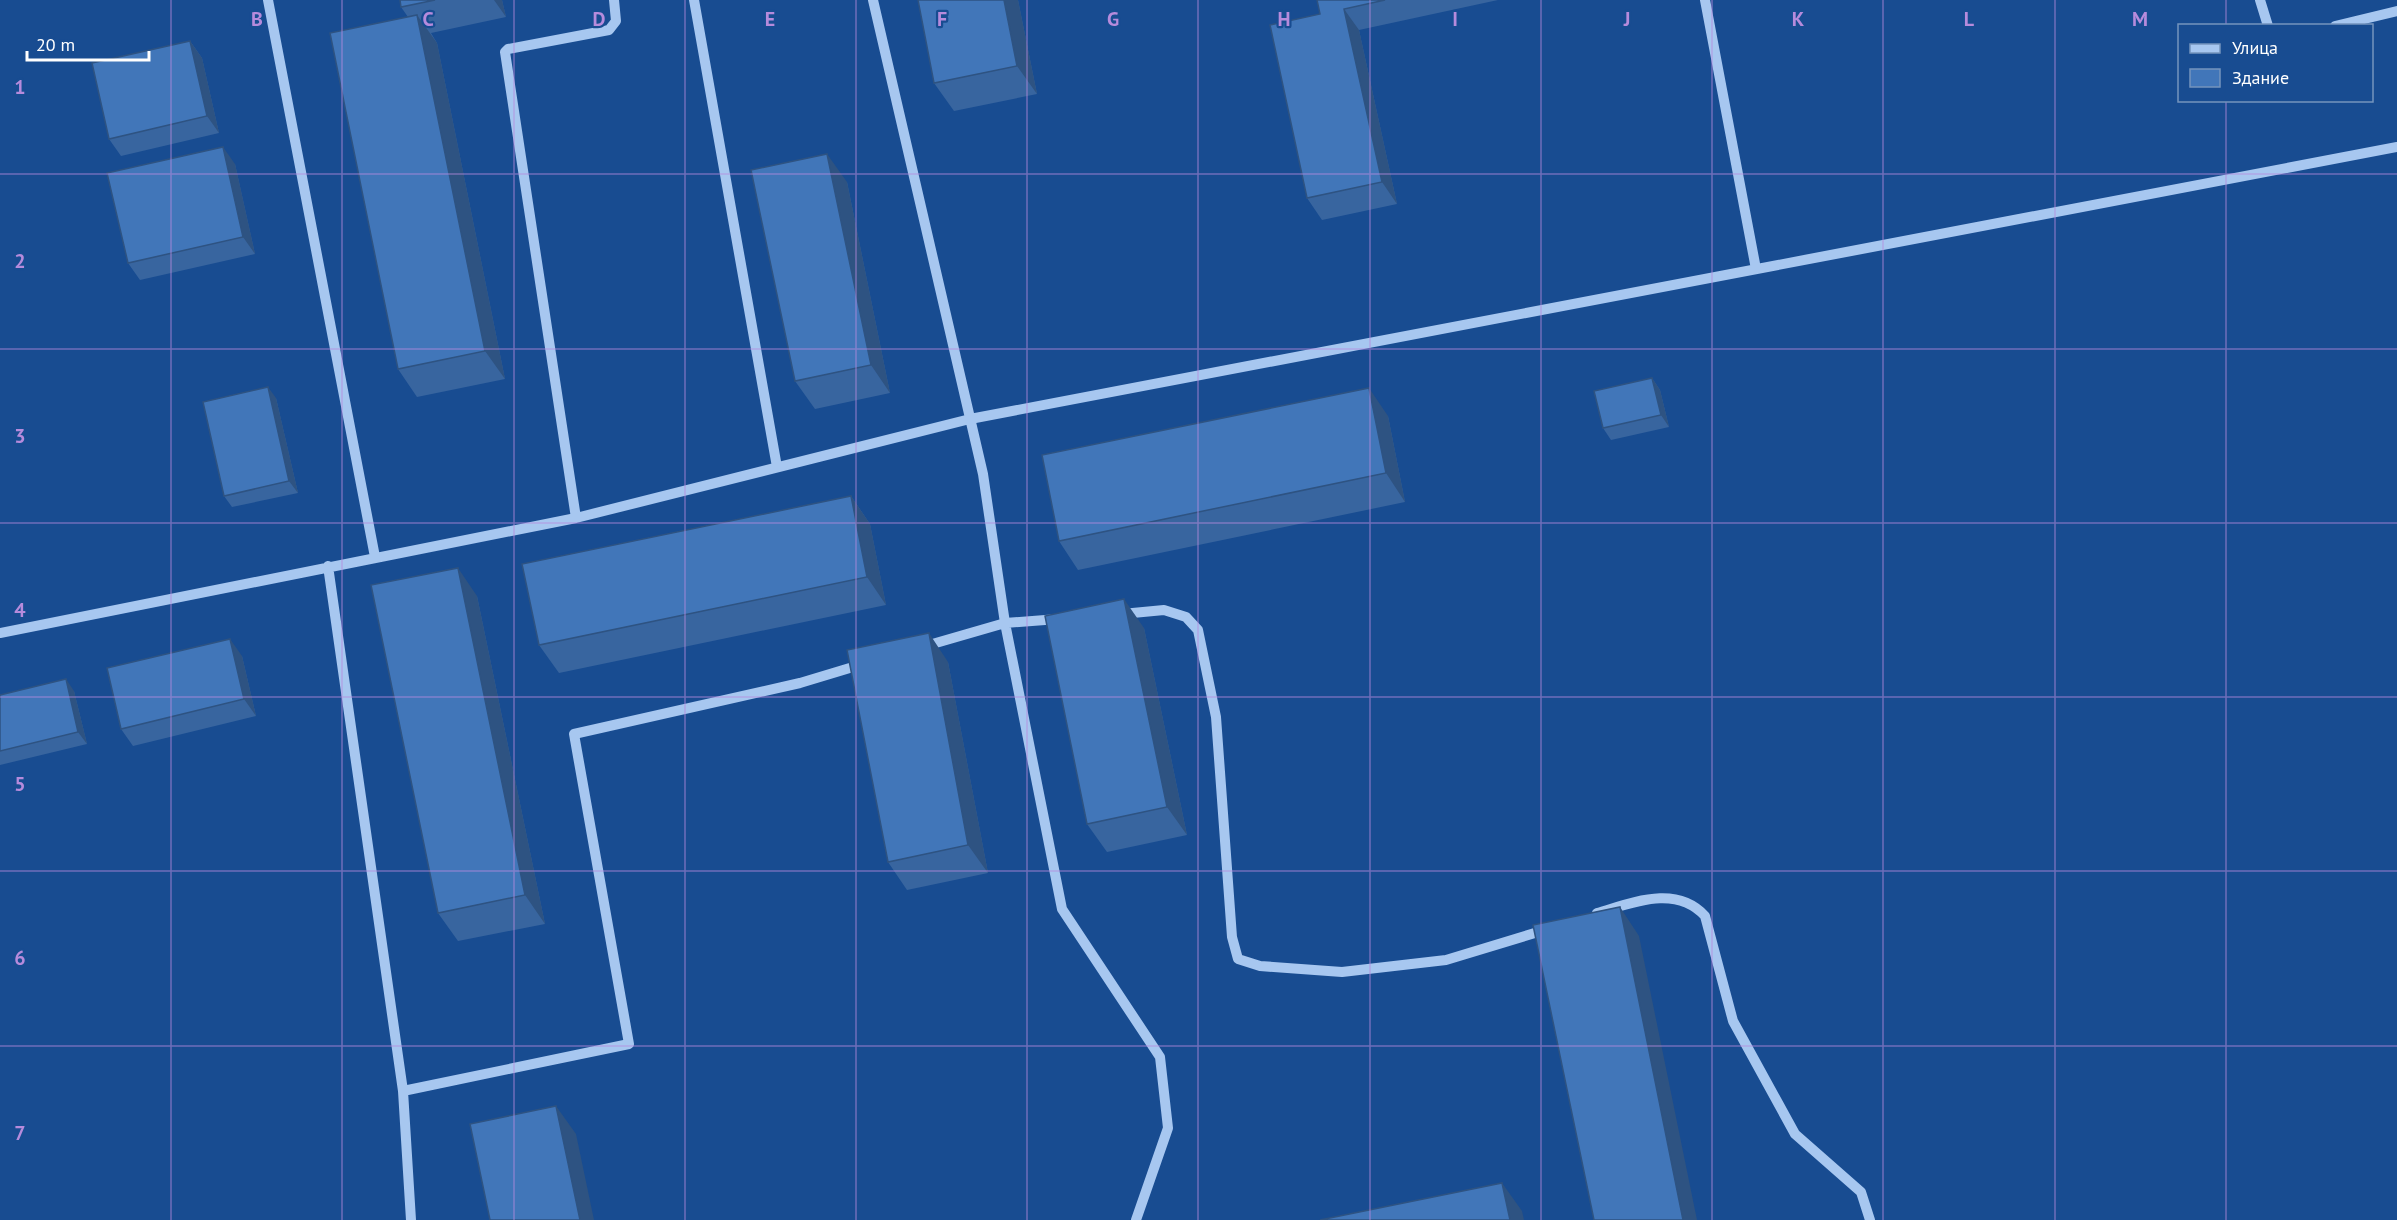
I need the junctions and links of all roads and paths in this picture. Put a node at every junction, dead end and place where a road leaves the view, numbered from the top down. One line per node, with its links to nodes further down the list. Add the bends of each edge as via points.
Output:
1 (268, 0): 15 (street)
2 (614, 0): 14 (street, via 616,21 609,30 505,52)
3 (694, 0): 13 (street)
4 (873, 0): 12 (street)
5 (1705, 0): 11 (street)
6 (2260, 0): 8 (street)
7 (2397, 11): 9 (street)
8 (2267, 24)
9 (2343, 24)
10 (2397, 147): 11 (street)
11 (1756, 269): 12 (street)
12 (970, 419): 13 (street); 19 (street, via 983,474)
13 (777, 467): 14 (street)
14 (576, 518): 15 (street)
15 (375, 557): 16 (street)
16 (328, 566): 20 (street); 25 (street)
17 (1107, 615): 24 (street, via 1164,610 1186,617 1198,630 1216,717 1232,937 1238,958 1260,966 1342,972 1446,960)
18 (1073, 618): 19 (street)
19 (1005, 623): 21 (street); 27 (street, via 1062,909 1160,1057 1168,1128)
20 (0, 633)
21 (914, 650)
22 (879, 660): 25 (street, via 800,683 574,734 629,1044)
23 (1581, 918): 28 (street, via 1649,897 1681,900 1705,916 1733,1021 1795,1134 1862,1192)
24 (1559, 925)
25 (403, 1091): 26 (street)
26 (411, 1220)
27 (1136, 1220)
28 (1870, 1220)

